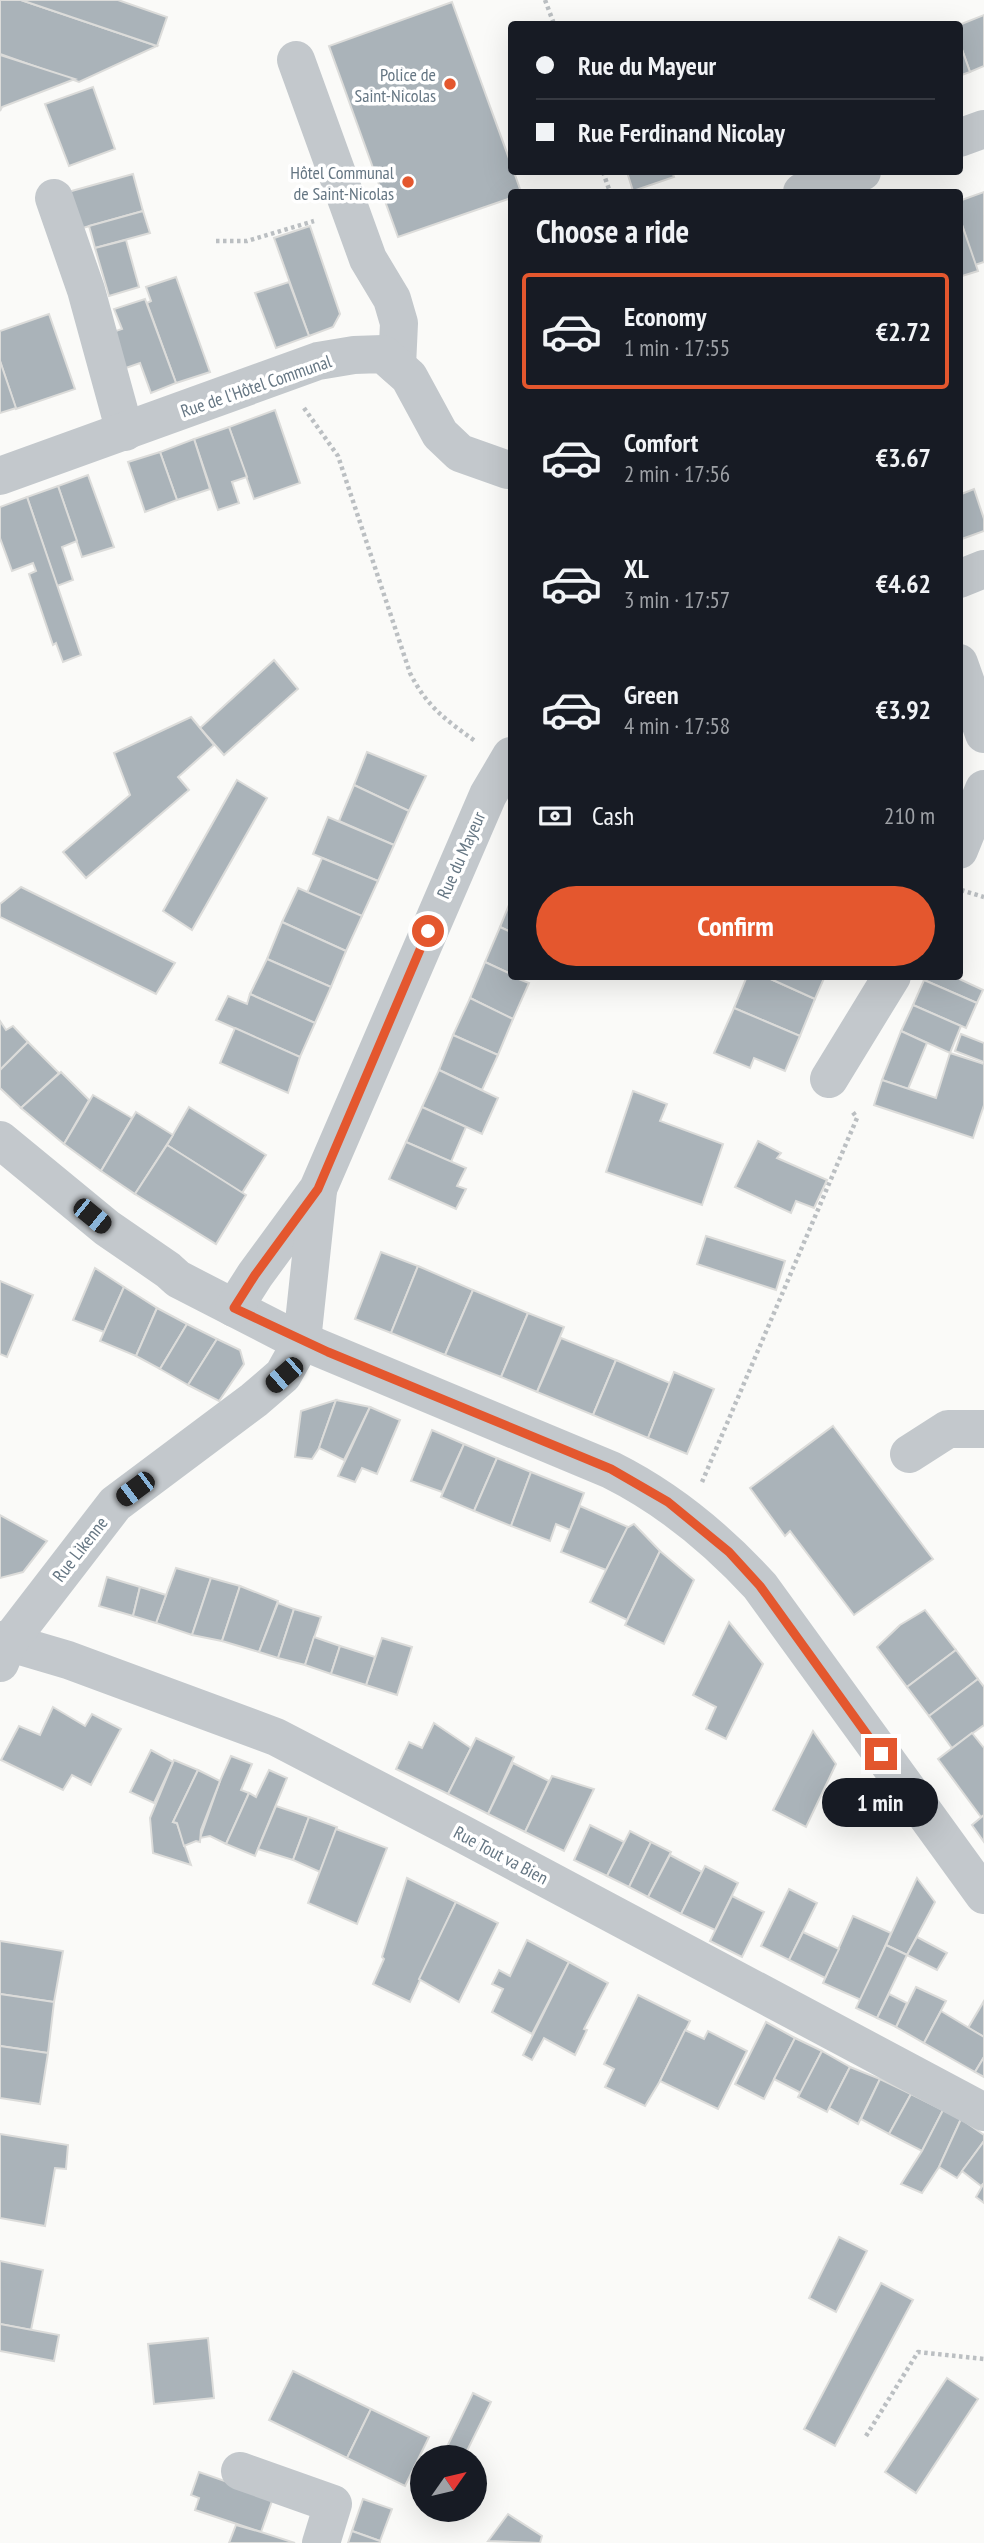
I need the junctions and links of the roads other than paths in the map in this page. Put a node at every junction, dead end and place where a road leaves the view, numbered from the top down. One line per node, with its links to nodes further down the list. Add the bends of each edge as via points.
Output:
1 (296, 60): 7 (street, via 368,259 392,299 399,323)
2 (984, 129): 3 (street)
3 (963, 137)
4 (853, 175): 5 (street)
5 (811, 189)
6 (54, 198): 8 (street, via 86,290)
7 (397, 366): 8 (street, Rue de l'Hôtel Communal, via 383,354 318,362); 9 (street, via 409,377 440,434 460,453)
8 (125, 432): 10 (street, Rue de l'Hôtel Communal)
9 (508, 470)
10 (0, 476)
11 (984, 569): 12 (street)
12 (963, 577)
13 (963, 674): 14 (street)
14 (984, 734)
15 (508, 760): 21 (street, Rue du Mayeur, via 488,795)
16 (984, 789): 17 (street)
17 (963, 840)
18 (890, 980): 19 (street)
19 (829, 1079)
20 (0, 1140): 22 (street, via 129,1244 178,1279)
21 (318, 1189): 22 (street, Rue du Mayeur); 23 (street, Rue du Mayeur)
22 (234, 1308): 23 (street)
23 (302, 1341): 26 (street, Rue Likenne, via 284,1375 115,1504); 27 (street, via 611,1469 703,1529 760,1586)
24 (984, 1429): 25 (street, via 948,1429)
25 (909, 1454)
26 (3, 1649): 28 (street, Rue Tout va Bien, via 68,1660 276,1738)
27 (984, 1895)
28 (984, 2112)
29 (240, 2471): 30 (street, via 333,2504)
30 (321, 2543)

